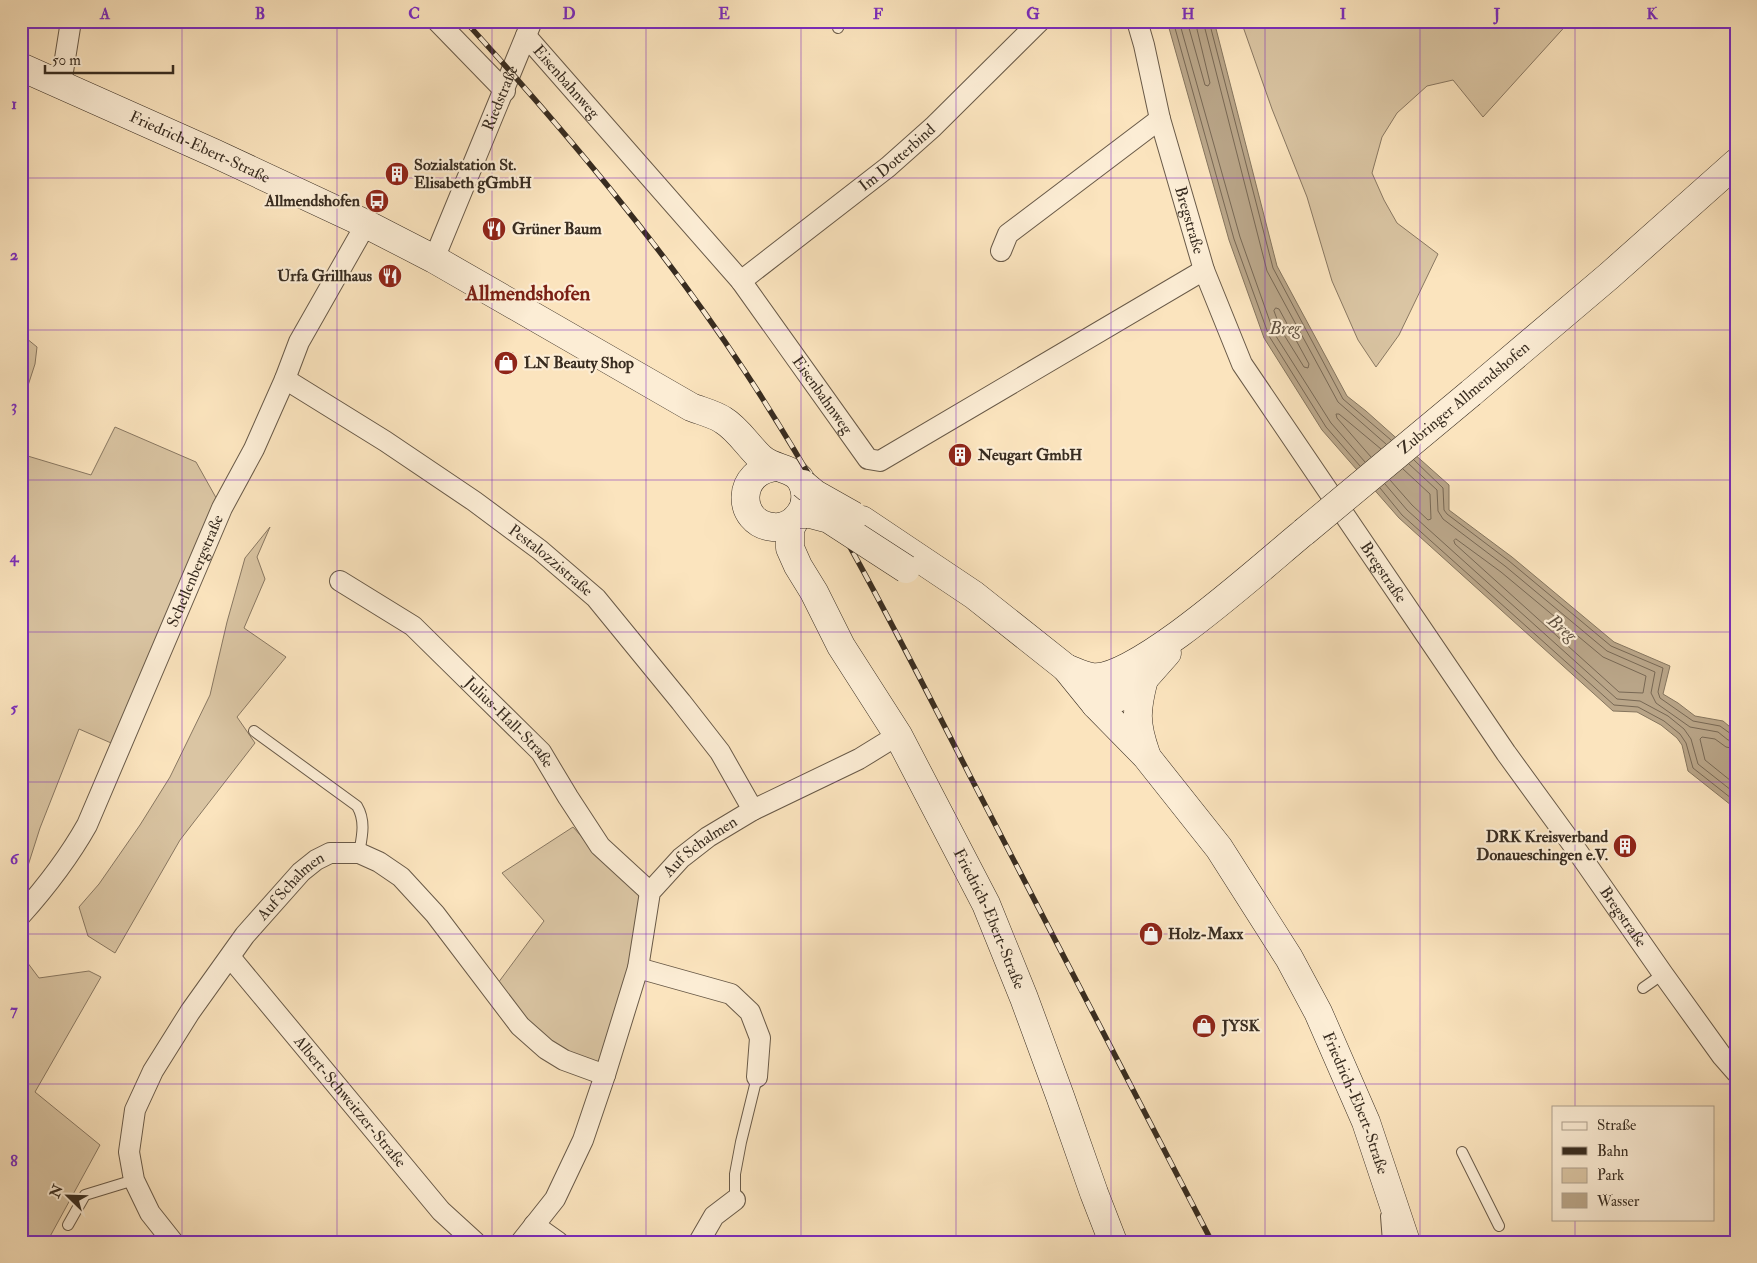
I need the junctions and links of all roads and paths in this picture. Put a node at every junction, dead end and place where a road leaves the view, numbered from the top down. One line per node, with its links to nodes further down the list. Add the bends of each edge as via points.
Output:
1 (71, 21): 7 (street)
2 (437, 21): 8 (street)
3 (1040, 21): 15 (street, Im Dotterbind, via 888,167)
4 (1137, 21): 9 (street, Bregstraße)
5 (529, 29): 8 (street, Riedstraße); 15 (street, Eisenbahnweg)
6 (21, 67): 7 (main road, Friedrich-Ebert-Straße)
7 (61, 84): 11 (main road, Friedrich-Ebert-Straße)
8 (505, 91): 13 (street, Riedstraße)
9 (1160, 119): 12 (street, via 1008,234); 14 (street, Bregstraße)
10 (1736, 163): 25 (main road, Zubringer Allmendshofen, bridge, via 1609,276)
11 (366, 224): 13 (main road, Friedrich-Ebert-Straße); 16 (street, Schellenbergstraße, via 300,342)
12 (1001, 250)
13 (434, 259): 17 (main road, Friedrich-Ebert-Straße)
14 (1204, 270): 15 (street, Eisenbahnweg, via 880,461 868,459); 38 (street, Bregstraße, via 1242,364 1501,745)
15 (741, 281)
16 (285, 379): 32 (street, Pestalozzistraße, via 474,500 596,598 720,752); 35 (street, Schellenbergstraße, via 254,449 222,508 88,825 45,888)
17 (691, 407): 18 (main road, Friedrich-Ebert-Straße, via 724,420); 20 (main road, Friedrich-Ebert-Straße, via 740,462)
18 (774, 467): 19 (main road, Friedrich-Ebert-Straße, via 792,472); 20 (main road, via 762,469)
19 (803, 484): 21 (main road, Friedrich-Ebert-Straße, via 806,499); 26 (main road, bridge, via 974,595)
20 (747, 487): 22 (main road, Friedrich-Ebert-Straße, via 748,510)
21 (798, 517): 22 (main road, via 781,527); 24 (main road, Friedrich-Ebert-Straße, via 790,529 790,548); 28 (main road, bridge, via 810,514 828,519 906,569)
22 (758, 522): 24 (main road, Friedrich-Ebert-Straße, via 774,552 805,595)
23 (340, 581): 34 (street, Julius-Hall-Straße, via 413,626 542,752 600,846)
24 (825, 614): 30 (main road, Friedrich-Ebert-Straße, via 841,646)
25 (1189, 627): 26 (main road, via 1120,672 1092,677); 27 (main road)
26 (1066, 668): 28 (main road)
27 (1144, 679): 28 (main road, via 1120,697); 31 (main road, via 1137,718)
28 (1096, 705): 31 (main road, Friedrich-Ebert-Straße)
29 (254, 730): 33 (lane, via 357,806 363,820)
30 (898, 735): 32 (street, Auf Schalmen, via 859,759); 55 (main road, Friedrich-Ebert-Straße, via 986,904 1024,998)
31 (1146, 756): 44 (main road, Friedrich-Ebert-Straße, via 1219,848 1289,958 1343,1068)
32 (753, 810): 34 (street, Auf Schalmen, via 681,858)
33 (359, 853): 36 (street, Auf Schalmen, via 330,853 301,872 245,935); 41 (street, Auf Schalmen, via 401,877 429,908 520,1026 564,1060)
34 (650, 892): 37 (street, Auf Schalmen)
35 (21, 915)
36 (230, 957): 45 (street, Auf Schalmen, via 190,1012 154,1070 135,1110 129,1152); 51 (street, Albert-Schweitzer-Straße, via 441,1211)
37 (638, 968): 41 (street, Auf Schalmen); 42 (street, via 731,994 750,1012 760,1038)
38 (1663, 974): 39 (lane); 40 (street, Bregstraße)
39 (1643, 988)
40 (1736, 1072)
41 (605, 1075): 48 (street, Auf Schalmen, via 583,1140 555,1199)
42 (758, 1076): 46 (lane, via 735,1174)
43 (1462, 1152): 49 (lane)
44 (1381, 1165): 56 (lane); 57 (main road, Friedrich-Ebert-Straße)
45 (134, 1180): 47 (lane, via 85,1196); 50 (street, Auf Schalmen, via 150,1213)
46 (735, 1200): 54 (street, via 714,1216)
47 (68, 1225)
48 (534, 1225): 52 (street, Auf Schalmen); 53 (street)
49 (1499, 1226)
50 (173, 1242)
51 (475, 1242)
52 (521, 1242)
53 (558, 1242)
54 (699, 1242)
55 (1113, 1242)
56 (1388, 1242)
57 (1406, 1242)

